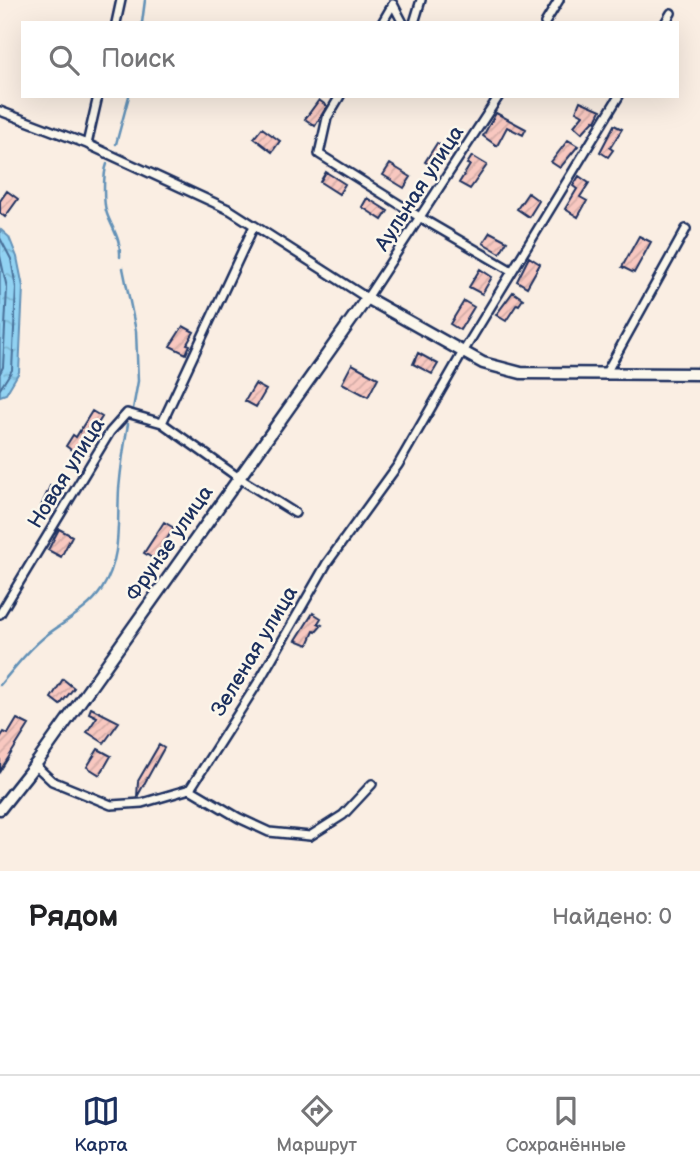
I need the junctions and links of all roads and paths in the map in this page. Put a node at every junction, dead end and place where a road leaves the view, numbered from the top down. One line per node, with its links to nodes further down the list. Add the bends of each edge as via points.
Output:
1 (121, 0): 6 (street)
2 (421, 0): 9 (street)
3 (559, 0): 10 (street)
4 (392, 2): 7 (street); 8 (street)
5 (671, 13): 11 (street)
6 (116, 21)
7 (383, 21)
8 (402, 21)
9 (415, 21)
10 (546, 21)
11 (666, 21)
12 (98, 98): 17 (street)
13 (339, 98): 18 (street, via 327,118 319,154)
14 (618, 98): 21 (street, Зеленая улица)
15 (497, 99): 18 (street, Аульная улица)
16 (0, 111): 17 (street)
17 (87, 144): 19 (street, via 230,210)
18 (421, 218): 21 (street); 22 (street, Аульная улица)
19 (254, 226): 22 (street); 26 (street)
20 (686, 229): 24 (street)
21 (512, 271): 23 (street, Зеленая улица)
22 (367, 298): 23 (street); 27 (street, Фрунзе улица)
23 (463, 352): 24 (street, via 483,363 521,373); 32 (street, Зеленая улица, via 398,465 327,563)
24 (606, 373): 25 (street)
25 (700, 374)
26 (162, 423): 27 (street, Новая улица); 29 (street, Новая улица, via 127,413 110,432)
27 (239, 478): 28 (street, Новая улица); 30 (street, Фрунзе улица)
28 (295, 513)
29 (0, 614)
30 (35, 765): 32 (street, via 52,781 111,805 142,803); 33 (street, Фрунзе улица)
31 (372, 784): 32 (street, via 343,815 310,836 269,832)
32 (190, 789)
33 (0, 809)

